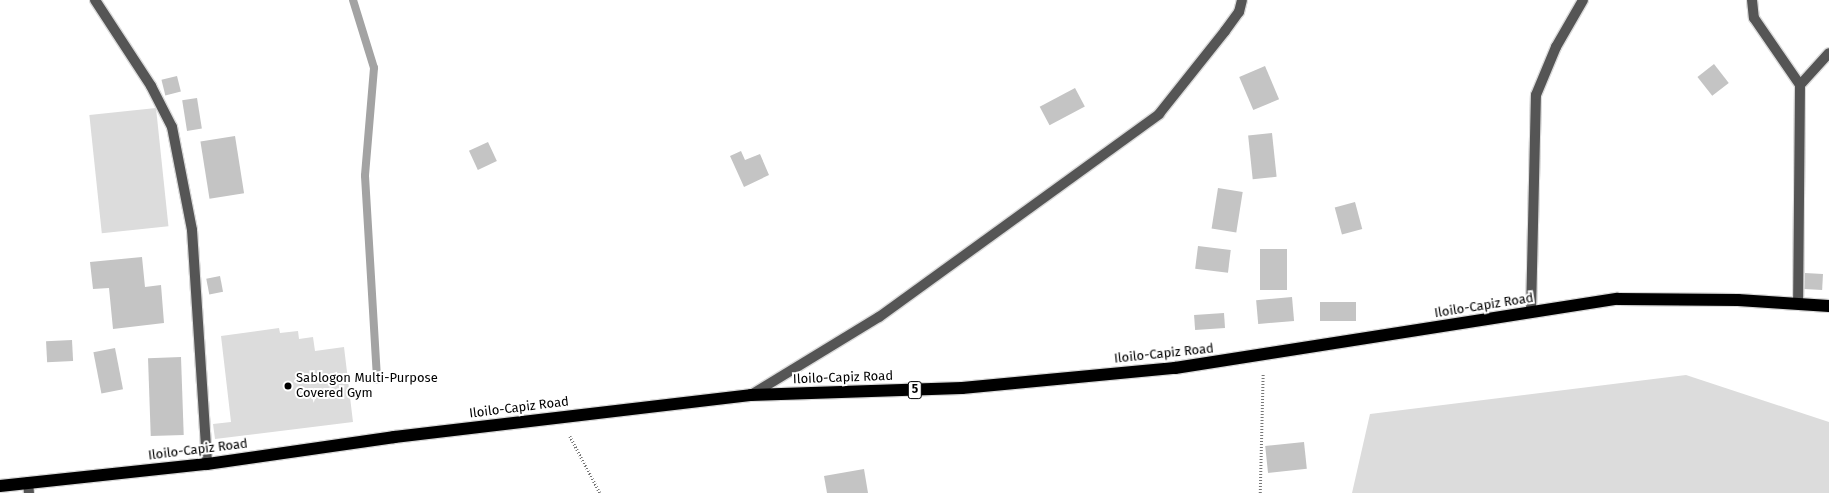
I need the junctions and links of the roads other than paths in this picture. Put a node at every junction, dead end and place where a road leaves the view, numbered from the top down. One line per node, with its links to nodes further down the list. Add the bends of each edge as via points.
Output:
1 (95, 0): 11 (street, via 151,86 172,127 192,230)
2 (1242, 0): 10 (street, via 1239,12 1230,25 1159,114 879,317)
3 (1583, 0): 9 (street, via 1556,46 1536,94)
4 (1752, 0): 6 (street, via 1754,18)
5 (1829, 53): 6 (street)
6 (1800, 85): 7 (street)
7 (1798, 304): 8 (highway, Iloilo-Capiz Road / 5); 9 (highway, Iloilo-Capiz Road / 5, via 1618,299)
8 (1829, 306)
9 (1531, 313): 10 (highway, Iloilo-Capiz Road / 5, via 1175,368 962,388)
10 (751, 395): 11 (highway, Iloilo-Capiz Road / 5, via 394,437)
11 (207, 464): 13 (highway, Iloilo-Capiz Road / 5)
12 (0, 486): 13 (highway, Iloilo-Capiz Road / 5)
13 (28, 488)

